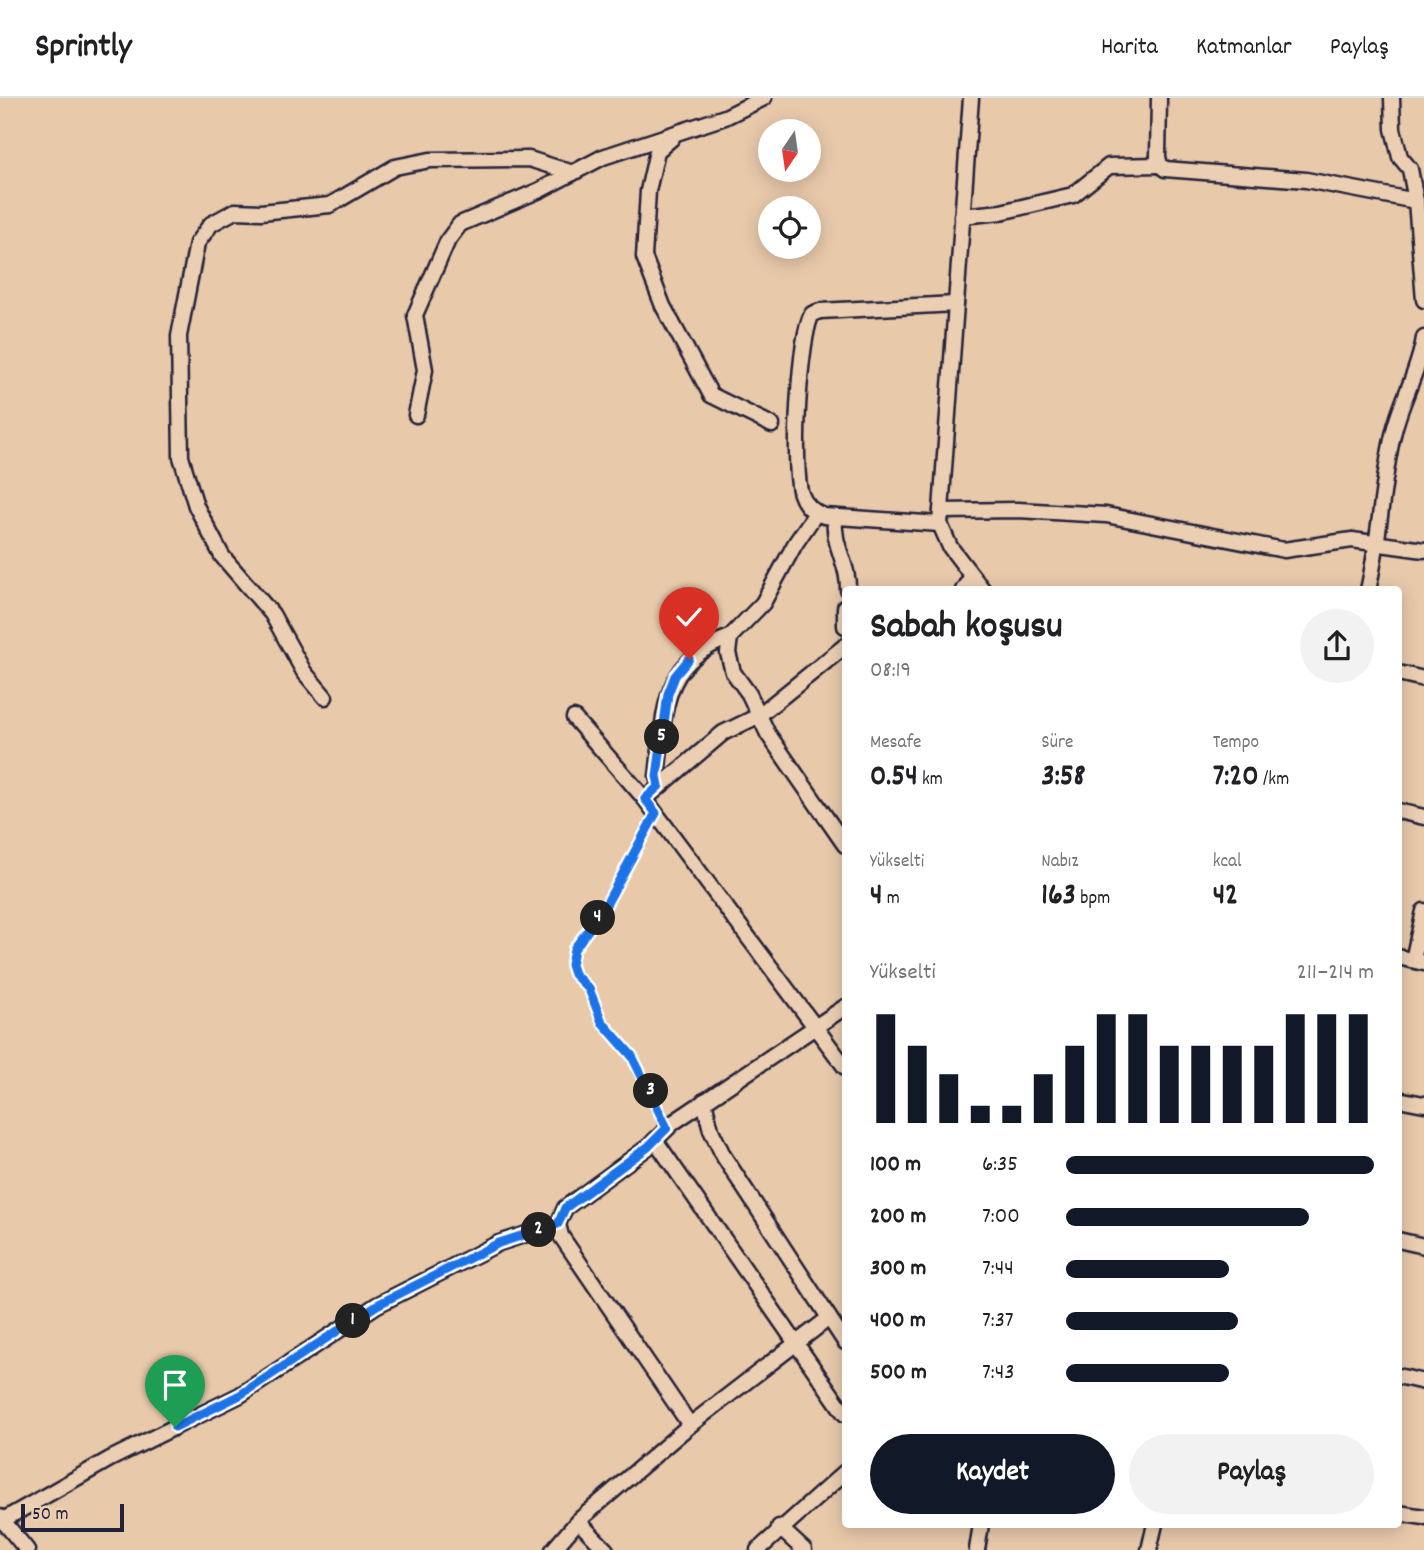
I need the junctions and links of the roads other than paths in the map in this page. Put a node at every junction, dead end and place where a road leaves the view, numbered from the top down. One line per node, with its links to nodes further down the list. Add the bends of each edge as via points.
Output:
1 (764, 98): 5 (street)
2 (971, 98): 11 (street)
3 (1159, 98): 6 (street)
4 (1392, 98): 7 (street, via 1400,157)
5 (679, 132): 8 (street); 16 (street, via 657,151 648,191 644,257 663,306 711,395)
6 (1160, 165): 10 (street, via 1306,180); 11 (street, via 1109,166 1086,187 1067,196)
7 (1410, 169): 9 (street); 10 (street)
8 (573, 173): 15 (street, via 460,224 448,240 415,315 425,370); 31 (street, via 529,159 430,160 395,167 330,205 235,211 211,224 197,243 179,336 181,457 196,506 222,556 272,614 304,672)
9 (1424, 183)
10 (1416, 201): 12 (street)
11 (962, 216): 13 (street)
12 (1424, 300)
13 (956, 304): 17 (street, via 820,311 810,317 797,465 802,497); 19 (street)
14 (1424, 338): 20 (street, via 1393,432)
15 (416, 415)
16 (772, 425)
17 (816, 513): 18 (street); 27 (street, via 763,603)
18 (835, 517): 19 (street); 23 (street, via 836,545)
19 (941, 518): 20 (street, via 1018,510 1106,515 1284,550 1352,540); 22 (street, via 950,547)
20 (1375, 543): 21 (street); 26 (street)
21 (1424, 550)
22 (972, 576): 24 (street); 25 (street)
23 (848, 586)
24 (965, 586)
25 (980, 586)
26 (1369, 586)
27 (730, 637): 32 (street, via 730,666); 34 (street, via 707,645 689,659 671,685)
28 (842, 648): 32 (street)
29 (1402, 674): 30 (street)
30 (1424, 678)
31 (325, 697)
32 (758, 716): 34 (street, via 723,733); 38 (street)
33 (574, 718): 35 (street)
34 (659, 786): 35 (street)
35 (645, 799): 42 (street)
36 (1402, 812): 37 (street)
37 (1424, 817)
38 (842, 841)
39 (1424, 911): 40 (street)
40 (1412, 960)
41 (842, 1009): 42 (street)
42 (816, 1028): 43 (street); 45 (street)
43 (842, 1063)
44 (1402, 1100): 46 (street)
45 (704, 1101): 47 (street); 51 (street, via 724,1157)
46 (1424, 1104)
47 (655, 1140): 48 (street, via 565,1208); 53 (street)
48 (558, 1224): 57 (street, via 561,1236); 61 (street, via 499,1243 377,1305 240,1395)
49 (1402, 1241): 50 (street)
50 (1424, 1246)
51 (829, 1318): 52 (street); 53 (street)
52 (842, 1338)
53 (796, 1341): 56 (street); 57 (street)
54 (1402, 1377): 55 (street)
55 (1424, 1382)
56 (842, 1410)
57 (690, 1424): 62 (street)
58 (842, 1474): 63 (street)
59 (1402, 1514): 60 (street)
60 (1424, 1517)
61 (1, 1518): 66 (street)
62 (578, 1521): 67 (street); 68 (street)
63 (779, 1527): 69 (street); 70 (street)
64 (980, 1528): 71 (street)
65 (1154, 1528): 72 (street)
66 (27, 1550)
67 (553, 1550)
68 (606, 1550)
69 (758, 1550)
70 (804, 1550)
71 (976, 1550)
72 (1149, 1550)

